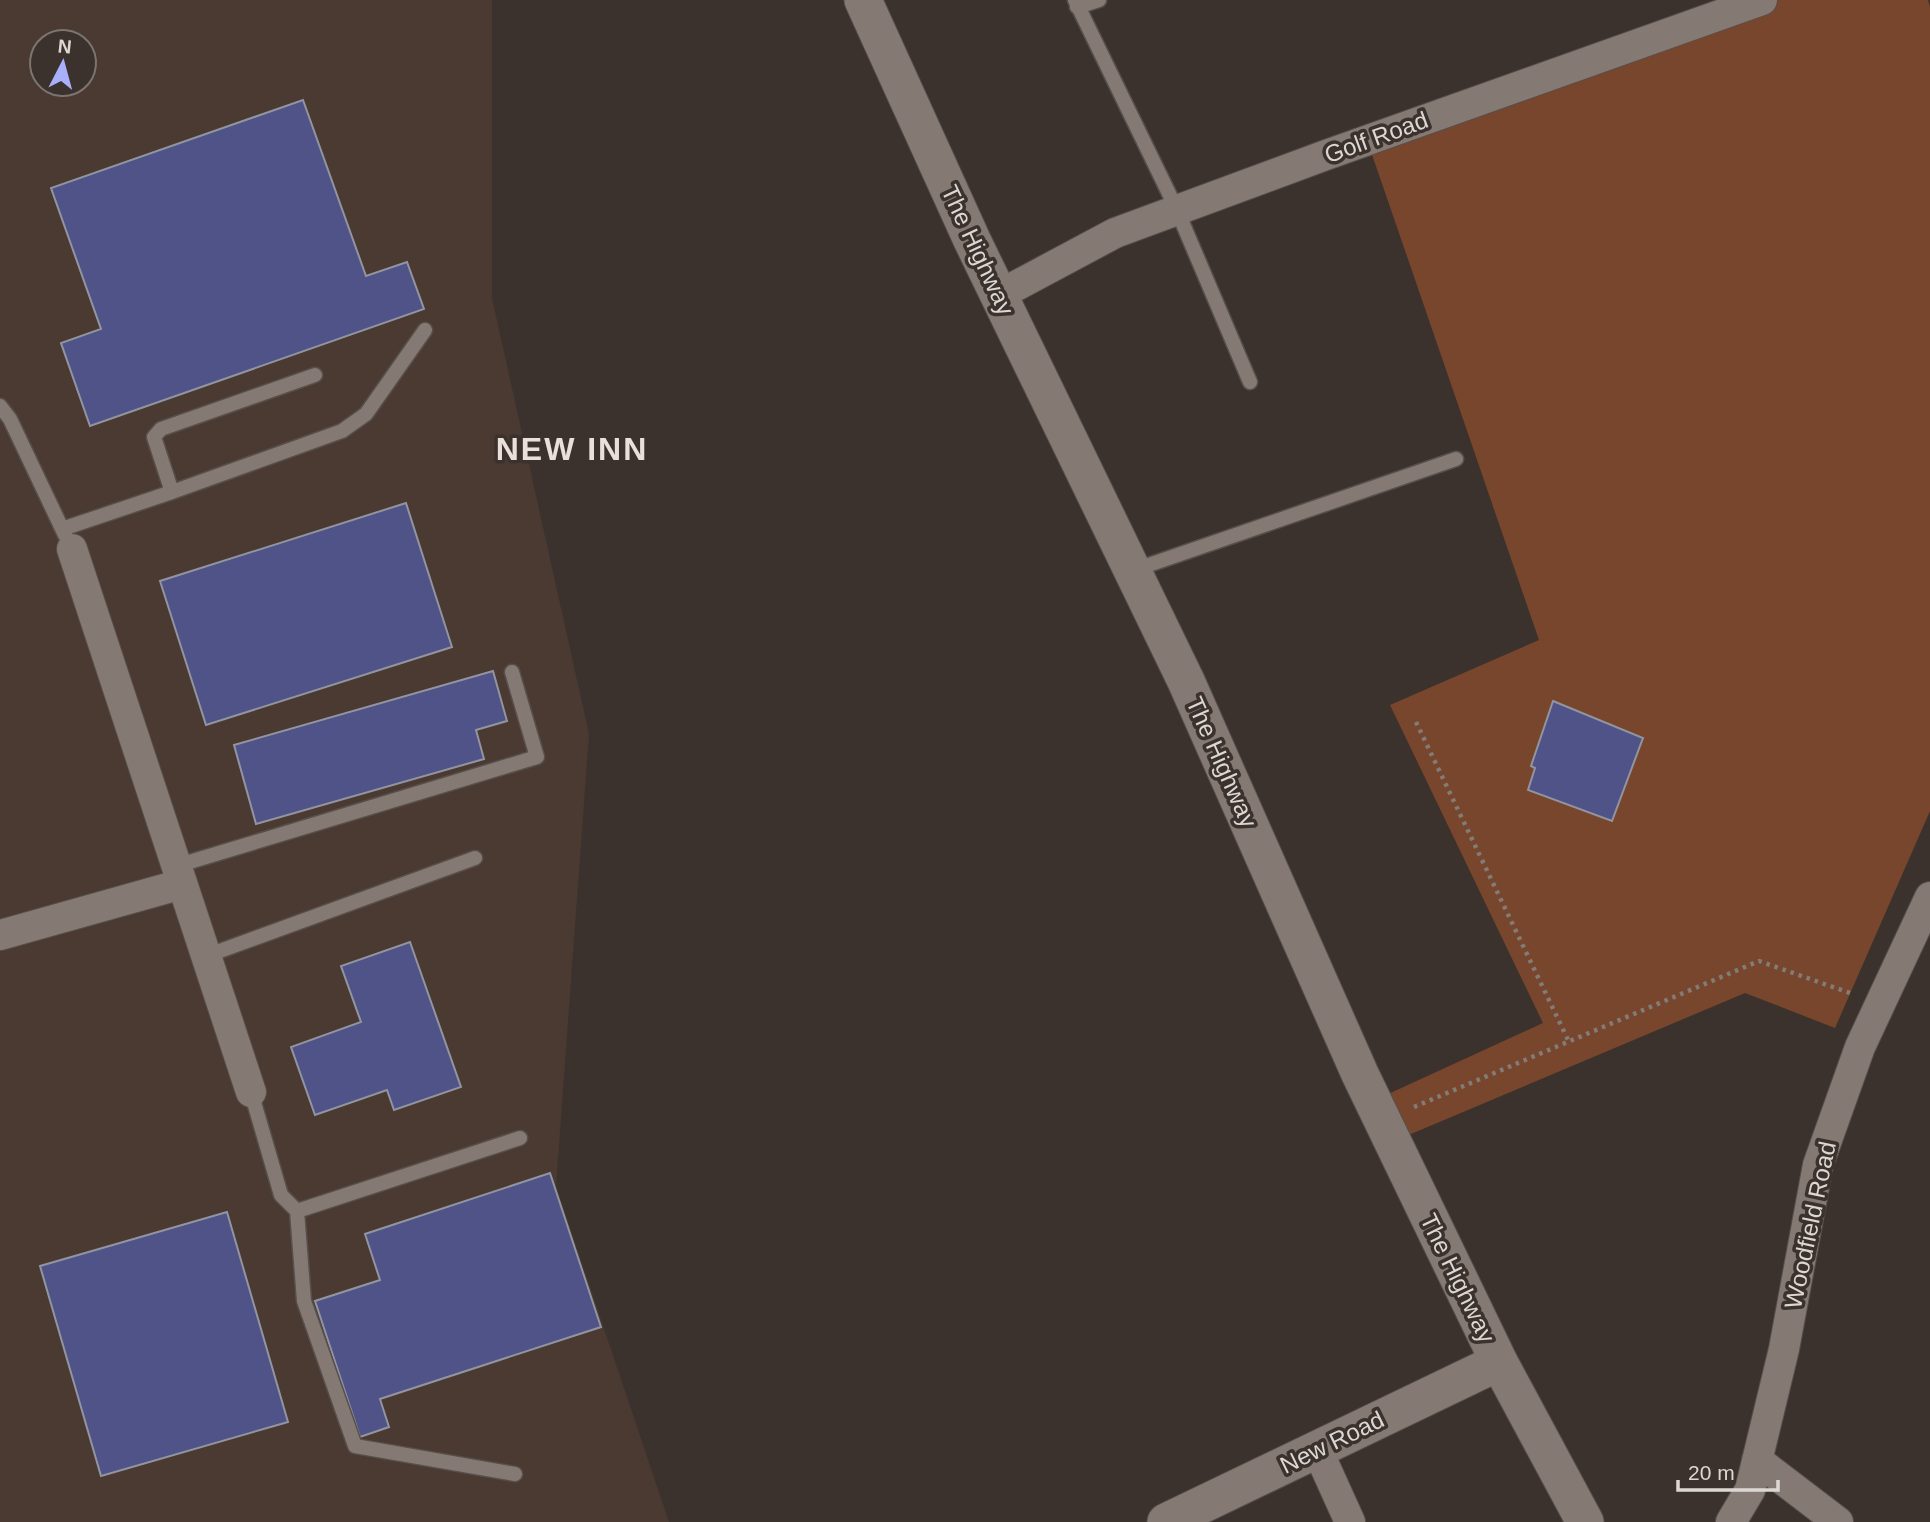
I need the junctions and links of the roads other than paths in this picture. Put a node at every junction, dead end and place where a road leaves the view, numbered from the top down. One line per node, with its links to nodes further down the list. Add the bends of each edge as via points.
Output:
1 (863, 0): 6 (street, The Highway)
2 (1099, 0): 4 (lane)
3 (1762, 0): 5 (street, Golf Road)
4 (1076, 3): 5 (lane)
5 (1177, 210): 6 (street, Golf Road, via 1115,233); 9 (lane)
6 (999, 295): 14 (street, The Highway)
7 (425, 330): 12 (lane, via 366,414 342,431)
8 (315, 375): 12 (lane, via 161,429 154,437)
9 (1250, 382)
10 (0, 406): 13 (lane)
11 (1456, 460): 14 (lane)
12 (172, 492): 13 (lane)
13 (67, 539): 17 (street)
14 (1132, 571): 24 (street, The Highway, via 1382,1121)
15 (512, 672): 17 (lane, via 537,757)
16 (475, 858): 20 (lane)
17 (179, 875): 19 (street); 20 (street)
18 (1930, 897): 26 (street, Woodfield Road, via 1860,1047 1818,1165 1784,1349)
19 (0, 934)
20 (206, 956): 21 (street)
21 (251, 1092): 23 (lane, via 281,1195)
22 (520, 1138): 23 (lane)
23 (297, 1211): 27 (lane, via 304,1301 355,1446)
24 (1499, 1362): 25 (street, New Road); 30 (street, The Highway)
25 (1317, 1449): 28 (street, New Road); 29 (street)
26 (1757, 1460): 31 (street, Woodfield Road, via 1750,1490); 32 (street)
27 (515, 1474)
28 (1166, 1522)
29 (1350, 1522)
30 (1585, 1522)
31 (1731, 1522)
32 (1838, 1522)

